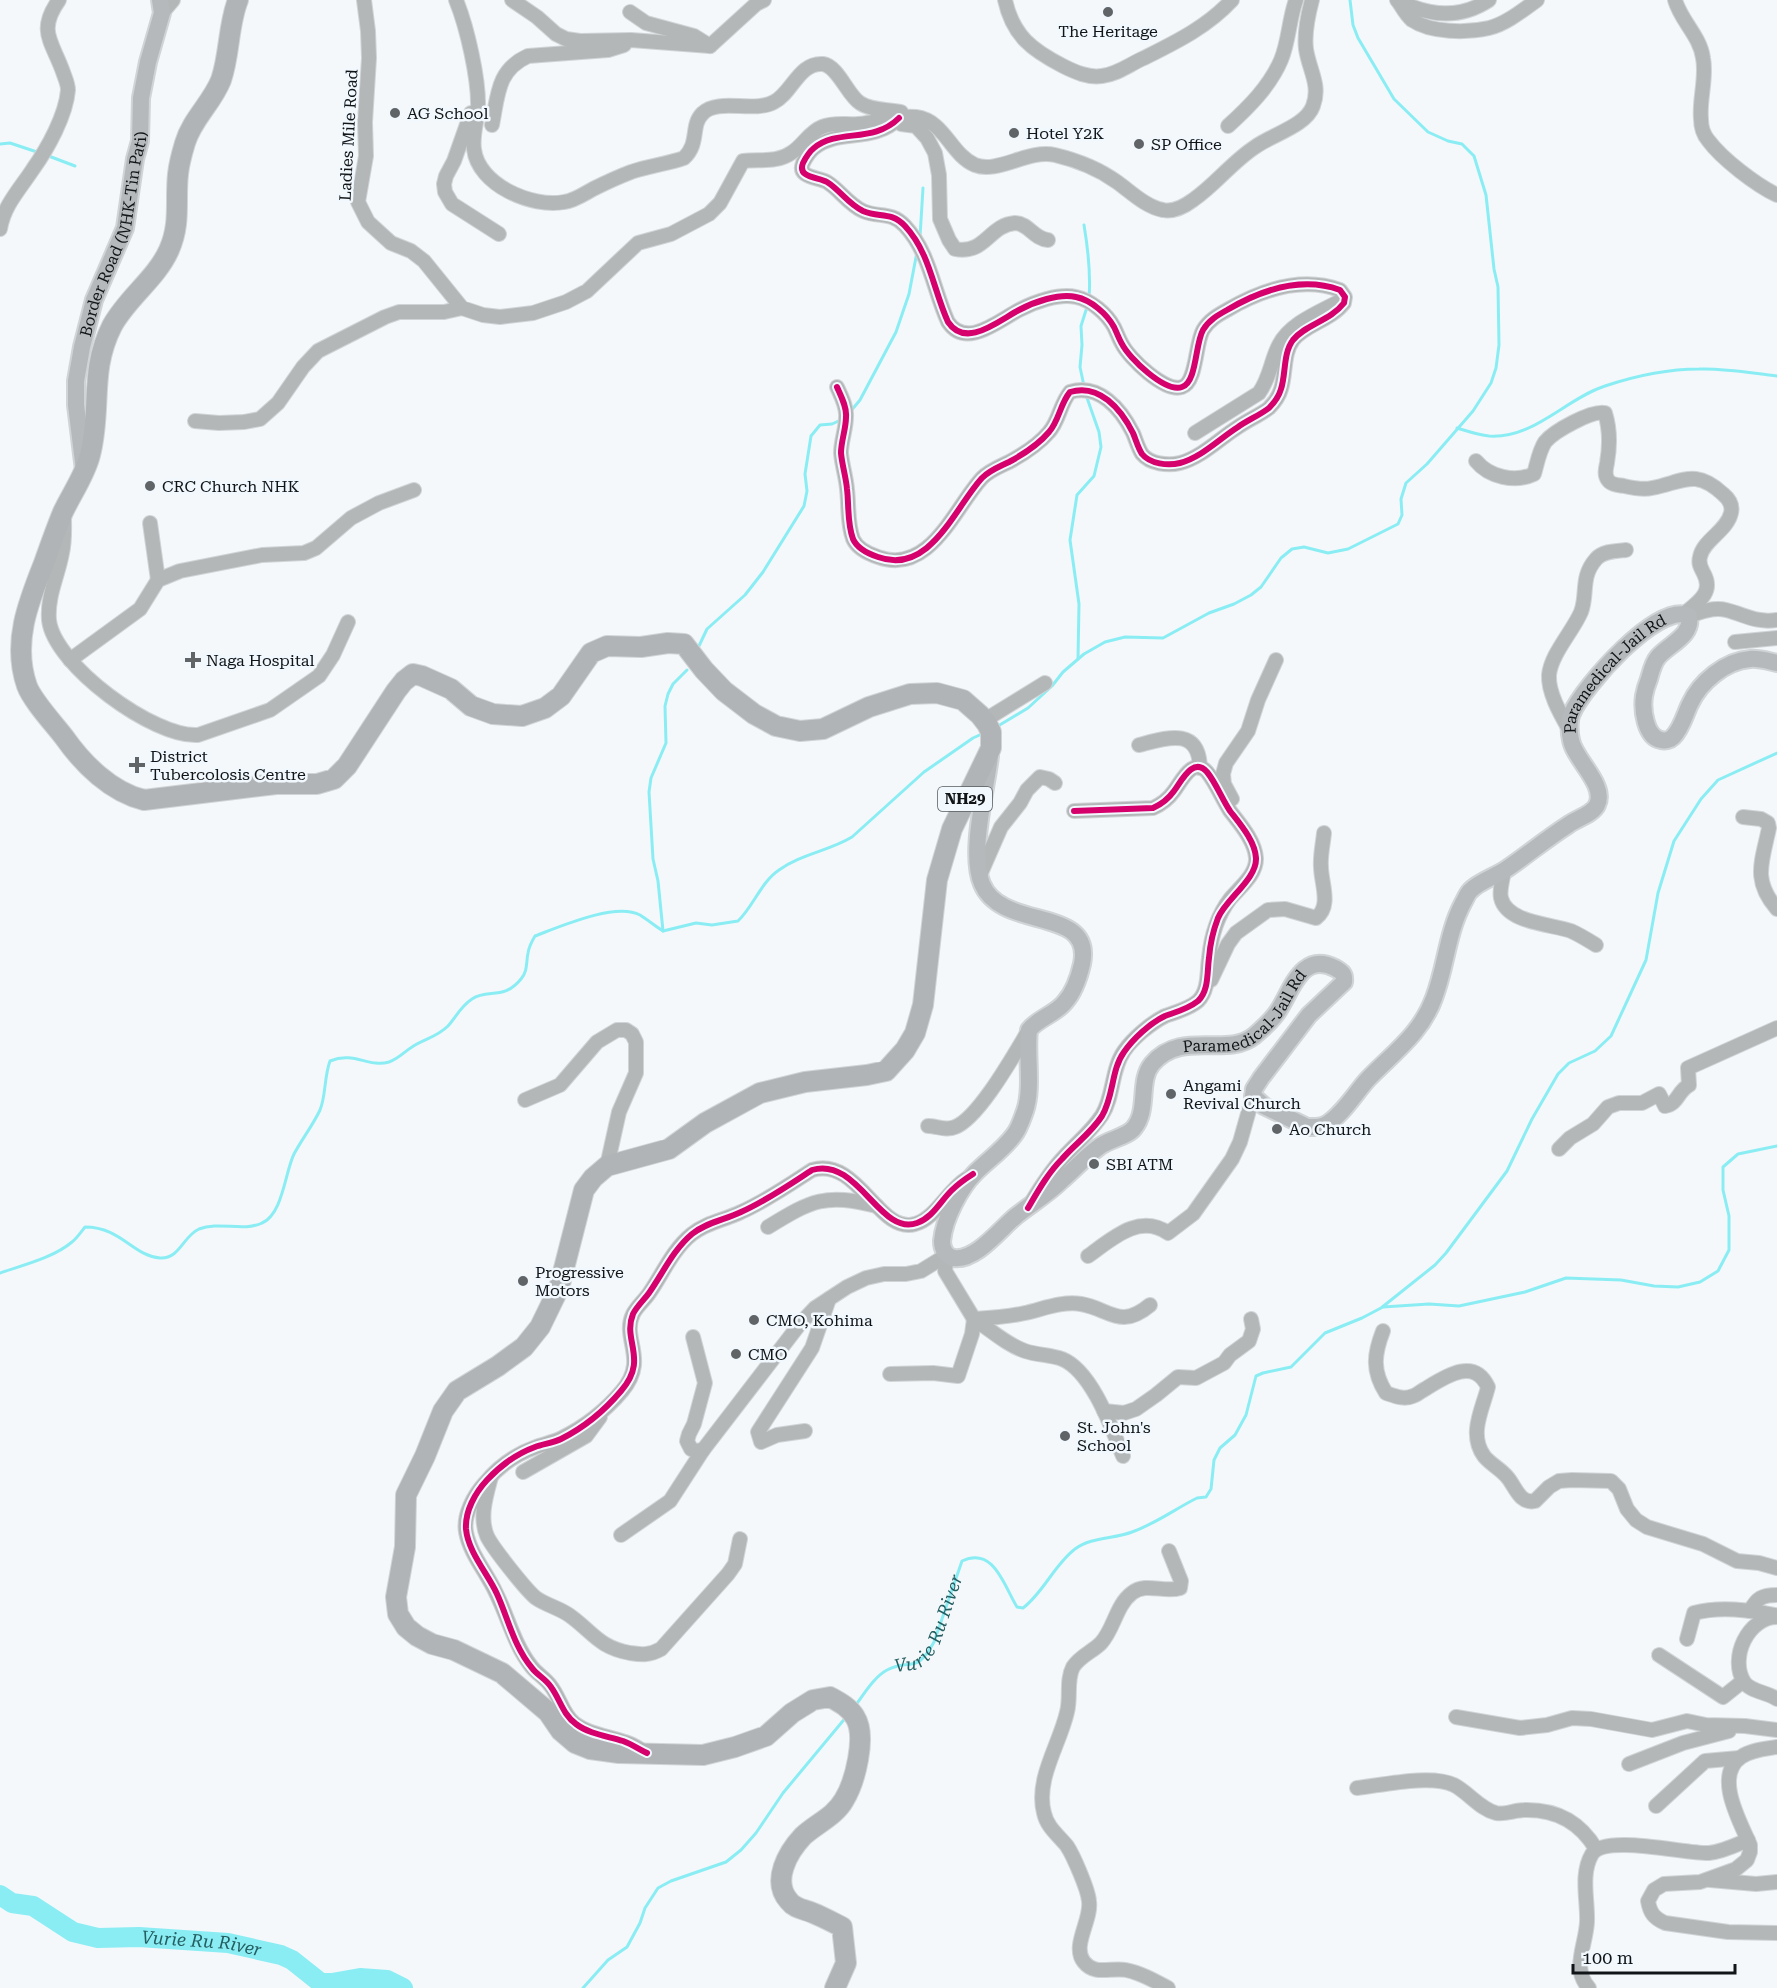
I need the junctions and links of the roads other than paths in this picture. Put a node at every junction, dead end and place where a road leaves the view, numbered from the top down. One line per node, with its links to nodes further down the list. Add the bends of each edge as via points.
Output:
1 (59, 0): 25 (street, via 47,24 49,40 68,87 60,121 6,207)
2 (238, 0): 34 (highway, via 221,78 186,141 178,174 175,230 168,250 123,309 103,347 98,369 96,431)
3 (364, 0): 29 (street, Ladies Mile Road, via 369,58 366,156 358,202 368,222 392,243 424,261)
4 (456, 0): 19 (street)
5 (512, 0): 17 (street, via 566,39)
6 (764, 0): 18 (street)
7 (1005, 0): 8 (street, via 1016,30 1028,45 1042,56 1094,77 1127,68 1179,41)
8 (1232, 0)
9 (1296, 0): 23 (street, via 1282,59 1247,109)
10 (1312, 0): 20 (street, via 1306,50 1318,92 1313,109 1294,126 1255,146 1193,200 1174,210 1154,207 1090,167 1053,155 1038,154 986,168 974,164 952,147 937,126)
11 (1489, 0): 14 (street, via 1455,14 1436,15)
12 (1537, 0): 14 (street, via 1490,28 1463,31 1419,23 1411,19)
13 (1675, 0): 24 (street, via 1704,61 1700,116 1707,139 1741,171)
14 (1398, 1)
15 (165, 4): 34 (main road, Border Road (NHK-Tin Pati), via 141,98 140,141 125,228 94,300 76,381)
16 (630, 12): 18 (street, via 646,23 694,36)
17 (641, 40): 18 (street); 22 (street, via 608,50 528,57 516,62 504,74)
18 (710, 46)
19 (478, 94): 20 (street, via 475,160 497,185 548,204 567,202 628,174 684,158 691,152 698,121 709,108 764,107 784,96 804,70 819,64 831,68 859,103); 26 (street, via 446,176 445,192 452,204)
20 (915, 117): 21 (street)
21 (897, 120): 27 (street, via 916,126 935,153 940,219 955,249 971,250 1001,228 1018,223); 28 (street, via 884,130 826,141 806,157 802,172 830,184 862,210 894,217 904,226 923,251 948,322 959,333 975,333 1021,308 1071,296 1089,302 1107,318 1122,344 1154,378 1180,388 1191,377 1202,331 1215,317 1234,306 1266,290 1300,286 1332,287 1340,290); 29 (street, via 890,117 823,126 791,154 768,161 743,161 720,203 709,214 671,234 638,243 588,291 566,302 533,313 500,317)
22 (492, 125)
23 (1228, 126)
24 (1777, 195)
25 (0, 229)
26 (499, 234)
27 (1048, 240)
28 (1345, 299): 30 (street, via 1338,311 1292,341 1281,389 1274,402 1203,452 1181,463 1153,462 1143,454 1125,419 1109,400 1095,393 1070,392 1050,432 1024,452 993,468 933,543 903,559 887,560 872,555 854,540 841,454 846,417); 32 (street, via 1307,318 1283,338 1259,393)
29 (462, 308): 31 (street, via 385,316 318,351 278,403 260,419)
30 (837, 387)
31 (195, 421)
32 (1195, 433)
33 (1476, 461): 40 (street, via 1494,474 1527,477 1534,474 1544,443 1591,413 1599,412 1605,413 1610,441 1605,474 1615,485 1649,489 1689,477 1712,484 1726,496 1732,512 1701,553 1699,561 1707,592)
34 (84, 471): 36 (highway)
35 (414, 490): 39 (street, via 351,518 316,549 180,571)
36 (63, 511): 45 (street, via 62,554 48,603 54,638); 49 (highway, via 26,610 22,667 28,688 68,744 113,787 137,798 158,799 276,784 317,784 334,779 413,674 451,689 471,706 493,714 522,716 545,708 561,696 591,653 607,646 684,644 724,691 776,726 823,729 869,707 910,694 937,693 963,700)
37 (150, 523): 39 (street)
38 (1626, 550): 50 (street, via 1596,558 1585,577 1582,610 1552,664 1549,675 1554,696)
39 (158, 580): 45 (street, via 140,609)
40 (1686, 615): 41 (street, via 1717,609 1757,621); 47 (main road, Paramedical-Jail Rd, via 1690,624 1686,632 1657,659 1644,697 1644,716 1653,737 1668,741 1673,738 1696,690 1734,662 1752,658); 50 (main road, Paramedical-Jail Rd, via 1675,614 1651,625 1603,670 1578,701)
41 (1777, 620)
42 (348, 622): 45 (street, via 319,676 270,710 198,735 186,736 134,712 94,684)
43 (1777, 638): 44 (street)
44 (1734, 642)
45 (70, 660)
46 (1276, 660): 58 (street, via 1248,731 1223,774 1229,795 1261,842 1262,861)
47 (1777, 663)
48 (1045, 683): 49 (street)
49 (985, 720): 52 (highway, via 991,732)
50 (1570, 731): 59 (main road, Paramedical-Jail Rd, via 1576,755 1595,782 1598,803)
51 (1139, 745): 53 (street, via 1173,736 1184,738 1196,749)
52 (991, 748): 60 (main road, via 978,840); 70 (highway, NH29, via 952,829 937,880 923,1005 915,1033 893,1065 886,1071 805,1082 760,1093 705,1123 669,1149)
53 (1200, 768): 55 (street, via 1192,768 1174,791 1153,808); 58 (street, via 1206,771 1254,846)
54 (1055, 783): 60 (street, via 1040,777 1027,790 996,836)
55 (1074, 811)
56 (1743, 817): 61 (street, via 1768,823 1762,888)
57 (1324, 833): 63 (street, via 1321,865 1325,895 1321,914 1316,918 1276,908 1245,924 1228,944)
58 (1254, 870): 63 (street, via 1219,917)
59 (1504, 870): 62 (street, via 1500,894 1506,908 1528,920 1575,933); 66 (main road, Paramedical-Jail Rd, via 1470,891 1462,904 1452,927 1434,999 1407,1043 1340,1112 1325,1125 1307,1127 1264,1106)
60 (980, 875): 65 (main road, via 993,901 1012,912 1063,925 1078,937 1082,946 1076,984 1065,1003)
61 (1777, 909)
62 (1596, 945)
63 (1204, 993): 73 (street, via 1194,1004 1146,1029 1124,1051 1102,1115 1062,1158)
64 (1777, 1028): 69 (street, via 1688,1068 1689,1085 1670,1106 1665,1106 1659,1094 1642,1103 1614,1105)
65 (1029, 1030): 68 (street, via 966,1121 955,1128); 71 (main road, via 1026,1108 1015,1134)
66 (1253, 1096): 73 (main road, Paramedical-Jail Rd, via 1261,1078 1309,1015 1341,986 1341,971 1327,964 1300,973 1276,1014 1251,1038 1236,1045 1192,1044 1169,1051 1152,1064 1146,1076 1139,1120 1133,1130 1102,1144); 76 (street, via 1237,1150 1192,1214 1168,1233 1151,1225 1123,1231)
67 (525, 1100): 70 (street, via 560,1085 597,1042 617,1030 632,1034 636,1042 636,1073 619,1112)
68 (928, 1126)
69 (1559, 1149)
70 (607, 1166): 106 (highway, via 584,1190 559,1288 540,1327 524,1347 457,1390 443,1411 406,1495 405,1547 396,1597 398,1614 406,1627 432,1644 502,1673 548,1712 574,1743 619,1753)
71 (973, 1174): 72 (street, via 916,1224 893,1220); 75 (main road, via 949,1212 942,1239)
72 (879, 1207): 74 (street, via 831,1198 793,1211); 84 (street, via 842,1173 819,1168 751,1207 692,1234 634,1312 630,1330 635,1361 630,1379)
73 (1029, 1208): 75 (main road, Paramedical-Jail Rd, via 970,1256)
74 (768, 1227)
75 (946, 1255): 77 (street, via 921,1271 866,1278); 79 (street, via 945,1271)
76 (1088, 1256)
77 (829, 1299): 86 (street, via 812,1348 758,1432 758,1438 760,1442); 87 (street, via 799,1324)
78 (1150, 1305): 79 (street, via 1121,1318 1080,1304 1059,1304 1009,1316)
79 (974, 1319): 83 (street, via 958,1376); 85 (street, via 1015,1347 1063,1359 1089,1384)
80 (1251, 1319): 85 (street, via 1249,1341 1217,1368 1197,1378 1178,1377 1129,1412)
81 (1383, 1331): 94 (street, via 1375,1361 1386,1393 1402,1398 1414,1396 1452,1374 1469,1370 1484,1379 1488,1387 1478,1416 1479,1446 1524,1499 1535,1501 1559,1481 1611,1481 1627,1509 1647,1527 1703,1544 1737,1561)
82 (693, 1337): 87 (street, via 705,1383 687,1441 691,1449)
83 (890, 1374)
84 (610, 1403): 89 (street, via 586,1436); 90 (street, via 574,1431 521,1453)
85 (1104, 1411): 88 (street)
86 (805, 1431)
87 (703, 1450): 91 (street, via 670,1502)
88 (1123, 1456)
89 (523, 1472)
90 (491, 1476): 92 (street, via 483,1515 488,1538 536,1598 567,1614 614,1650 642,1655 662,1649 732,1569); 106 (street, via 478,1490 468,1511 466,1531 519,1647 576,1725)
91 (621, 1535)
92 (740, 1539)
93 (1169, 1551): 118 (street, via 1180,1588 1141,1587 1130,1594 1101,1643 1073,1668 1068,1709 1041,1802 1049,1824 1074,1859 1089,1900 1078,1951 1081,1959 1102,1972 1125,1970)
94 (1777, 1568)
95 (1777, 1594): 96 (street, via 1762,1596)
96 (1750, 1611): 97 (street); 98 (street, via 1694,1613)
97 (1777, 1616): 100 (street, via 1760,1621 1745,1637 1740,1656)
98 (1687, 1639)
99 (1659, 1655): 100 (street, via 1723,1697)
100 (1743, 1681): 101 (street, via 1749,1688)
101 (1777, 1699)
102 (1456, 1717): 103 (street, via 1520,1728 1572,1718 1652,1730 1687,1721)
103 (1745, 1726): 104 (street); 108 (street, via 1683,1743)
104 (1777, 1730)
105 (1777, 1747): 107 (street)
106 (647, 1753): 117 (highway, via 703,1755 735,1747 766,1736 813,1700 830,1697 857,1719 860,1757 844,1801 802,1837 782,1870 781,1882 789,1902 798,1909 842,1927 846,1963)
107 (1739, 1758): 110 (street, via 1705,1761); 111 (street, via 1732,1767 1729,1790)
108 (1629, 1764)
109 (1357, 1788): 112 (street, via 1408,1782 1447,1783 1500,1814 1544,1810 1558,1814 1581,1828)
110 (1656, 1806)
111 (1748, 1840): 112 (street, via 1712,1853 1627,1846); 113 (street, via 1747,1860 1736,1869)
112 (1596, 1849): 116 (street, via 1587,1867 1587,1924 1580,1961)
113 (1708, 1879): 114 (street); 115 (street, via 1691,1884 1664,1884 1654,1890 1648,1901 1650,1912 1665,1923 1728,1932)
114 (1777, 1882)
115 (1777, 1932)
116 (1582, 1985)
117 (835, 1988)
118 (1168, 1988)

